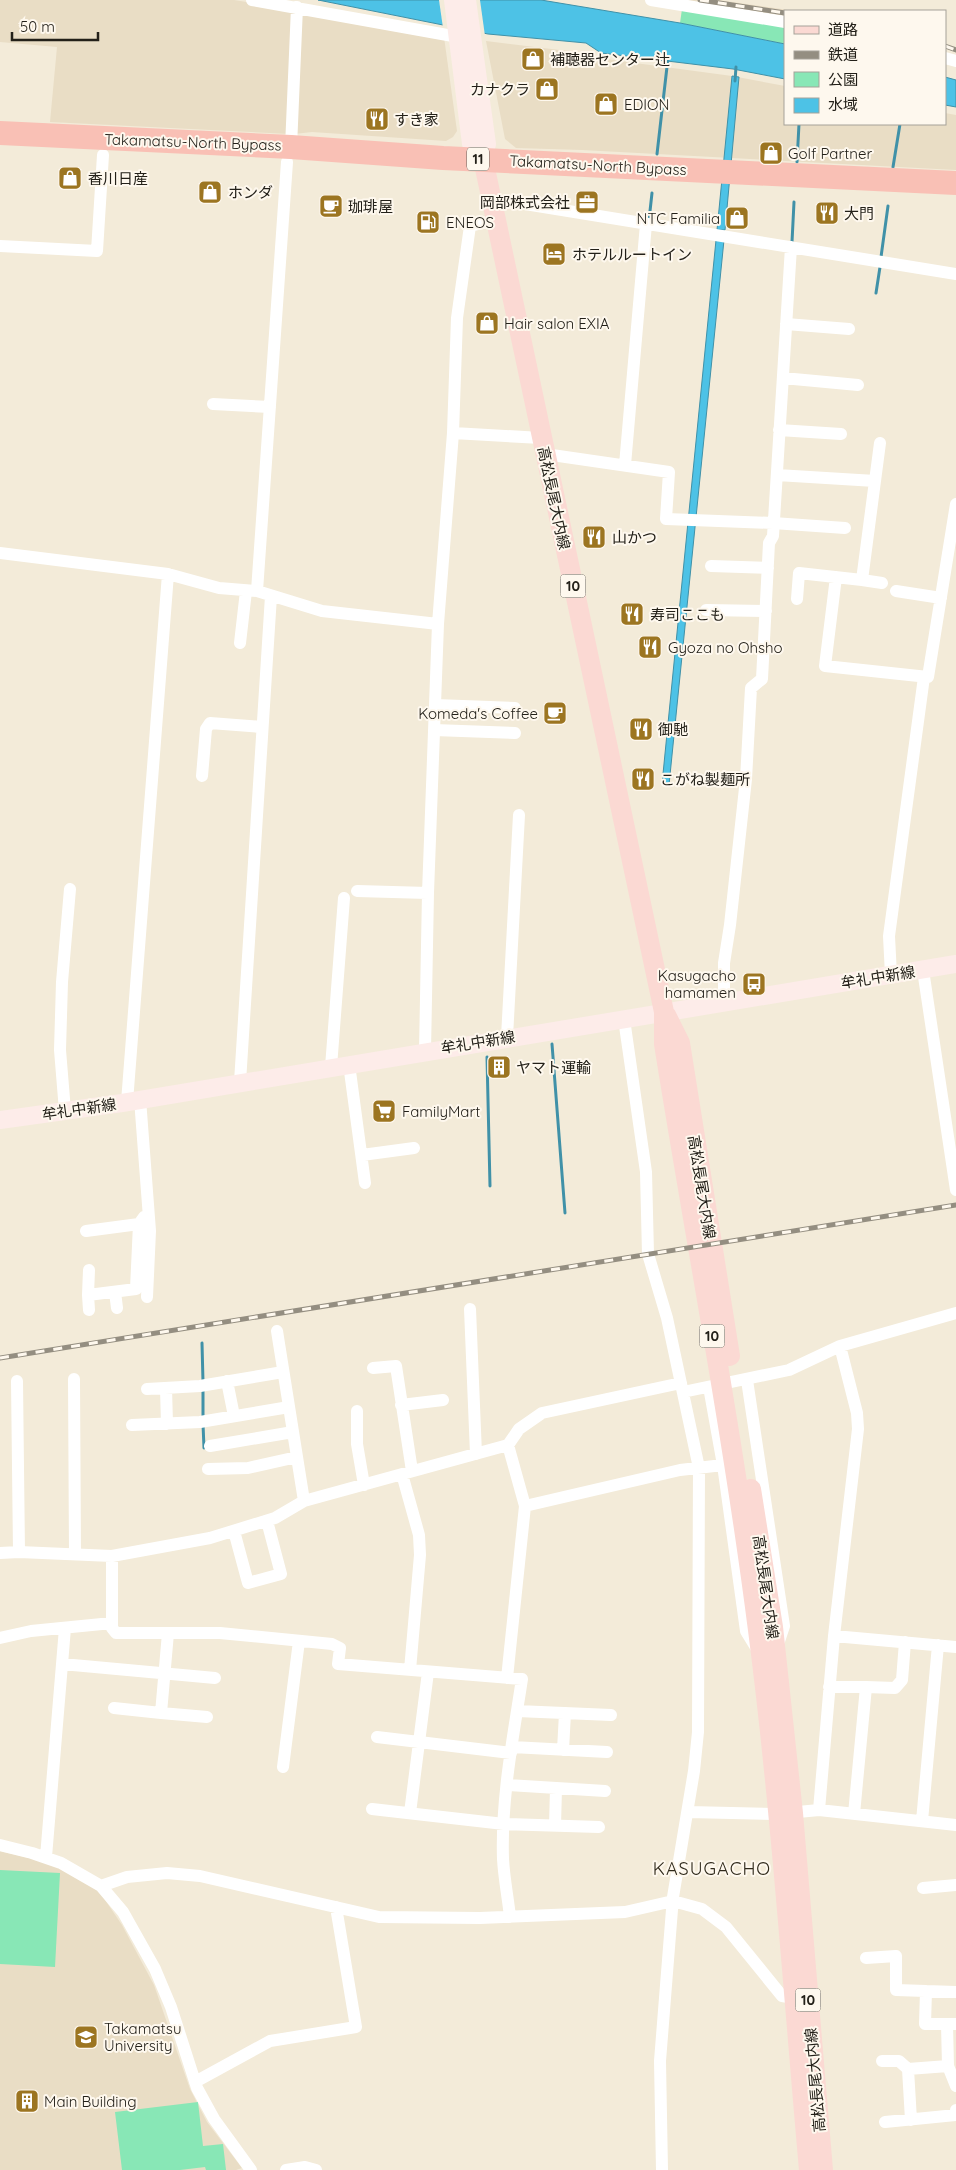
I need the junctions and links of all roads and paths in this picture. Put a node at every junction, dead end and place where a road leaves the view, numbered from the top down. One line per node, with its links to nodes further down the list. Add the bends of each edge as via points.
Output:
1 (252, 0): 5 (street)
2 (453, 0): 7 (main road)
3 (467, 0): 7 (main road)
4 (651, 0): 6 (street)
5 (297, 7): 7 (street); 11 (street)
6 (784, 22)
7 (465, 35): 13 (main road, via 471,144)
8 (0, 133): 9 (highway, Takamatsu-North Bypass / 11)
9 (65, 145): 10 (highway, Takamatsu-North Bypass / 11); 11 (highway, Takamatsu-North Bypass / 11); 12 (highway, Takamatsu-North Bypass / 11)
10 (0, 148)
11 (289, 154): 12 (highway, Takamatsu-North Bypass / 11); 13 (highway, Takamatsu-North Bypass / 11); 26 (street)
12 (103, 155): 18 (street, via 97,251)
13 (484, 166): 14 (highway, Takamatsu-North Bypass / 11); 15 (highway, Takamatsu-North Bypass / 11); 16 (main road, 高松長尾大内線 / 10)
14 (956, 183)
15 (956, 198)
16 (493, 211): 17 (street, via 519,203); 28 (street, via 470,226 457,318); 31 (main road, 高松長尾大内線 / 10)
17 (646, 224): 19 (street); 32 (street)
18 (0, 246)
19 (791, 247): 20 (street); 21 (street)
20 (956, 274)
21 (786, 324): 22 (street); 23 (street)
22 (848, 329)
23 (783, 378): 24 (street); 27 (street)
24 (858, 385)
25 (213, 404): 26 (street)
26 (270, 407): 45 (street)
27 (779, 430): 29 (street); 33 (street)
28 (453, 433): 31 (street); 52 (street)
29 (841, 434)
30 (880, 443): 34 (street)
31 (543, 446): 32 (street); 70 (main road, 高松長尾大内線 / 10)
32 (624, 466): 36 (street, via 668,472 666,519)
33 (776, 475): 34 (street); 36 (street)
34 (875, 481): 43 (street)
35 (956, 504): 48 (street)
36 (773, 523): 37 (street); 40 (street)
37 (845, 528)
38 (0, 553): 41 (street)
39 (711, 566): 40 (street)
40 (768, 568): 51 (street)
41 (168, 574): 45 (street, via 219,588); 77 (street)
42 (836, 577): 43 (street); 49 (street, via 799,572); 54 (street, via 825,666)
43 (862, 580): 44 (street)
44 (882, 583)
45 (251, 591): 47 (street); 53 (street)
46 (896, 591): 48 (street)
47 (271, 596): 52 (street, via 322,611); 57 (street)
48 (941, 598): 54 (street, via 928,677)
49 (797, 599)
50 (706, 610): 51 (street)
51 (766, 611): 69 (street, via 762,679 751,688 746,779 724,963)
52 (438, 624): 55 (street)
53 (240, 643)
54 (924, 677): 68 (street, via 889,936)
55 (435, 705): 56 (street); 58 (street)
56 (515, 708)
57 (262, 726): 60 (street, via 210,723 206,729); 76 (street)
58 (434, 730): 59 (street); 64 (street)
59 (515, 733)
60 (202, 776)
61 (519, 815): 72 (street)
62 (70, 889): 78 (street, via 60,1050)
63 (357, 891): 64 (street)
64 (428, 893): 73 (street)
65 (344, 898): 75 (street)
66 (956, 964): 67 (main road, 牟礼中新線)
67 (923, 970): 68 (main road, 牟礼中新線); 83 (street)
68 (891, 975): 69 (main road, 牟礼中新線)
69 (724, 1002): 70 (main road, 牟礼中新線)
70 (664, 1012): 71 (main road, 牟礼中新線); 141 (main road, 高松長尾大内線 / 10, via 664,1044)
71 (624, 1019): 72 (main road, 牟礼中新線); 103 (street, via 646,1172 648,1254 667,1318)
72 (507, 1037): 73 (main road, 牟礼中新線)
73 (426, 1051): 74 (main road, 牟礼中新線)
74 (349, 1064): 75 (main road, 牟礼中新線); 81 (street)
75 (330, 1067): 76 (main road, 牟礼中新線)
76 (240, 1082): 77 (main road, 牟礼中新線)
77 (134, 1100): 78 (main road, 牟礼中新線); 84 (street)
78 (65, 1111): 79 (main road, 牟礼中新線)
79 (0, 1120)
80 (414, 1148): 81 (street)
81 (362, 1155): 82 (street)
82 (365, 1183)
83 (956, 1190)
84 (148, 1210): 85 (street); 90 (street)
85 (140, 1224): 86 (street); 88 (street, via 136,1289)
86 (86, 1231)
87 (89, 1270): 89 (street)
88 (115, 1292): 89 (street); 91 (street)
89 (88, 1295): 93 (street)
90 (147, 1297)
91 (117, 1308)
92 (470, 1309): 117 (street)
93 (89, 1310)
94 (956, 1313): 96 (street)
95 (277, 1332): 98 (street)
96 (840, 1346): 101 (street, via 789,1370); 135 (street, via 858,1429)
97 (373, 1368): 108 (street, via 396,1366)
98 (283, 1372): 102 (street); 109 (street)
99 (74, 1379): 130 (street)
100 (17, 1381): 128 (street)
101 (744, 1381): 104 (street); 141 (street, via 784,1626)
102 (227, 1382): 105 (street); 111 (street)
103 (682, 1387): 104 (street); 115 (street, via 542,1413 519,1429); 120 (street)
104 (711, 1387): 119 (street)
105 (166, 1388): 106 (street); 112 (street)
106 (147, 1389)
107 (443, 1400): 108 (street)
108 (401, 1405): 122 (street)
109 (289, 1407): 111 (street); 114 (street)
110 (357, 1411): 123 (street, via 356,1444)
111 (234, 1416): 112 (street)
112 (167, 1424): 113 (street)
113 (132, 1425)
114 (293, 1432): 116 (street); 118 (street)
115 (508, 1445): 117 (street); 125 (street)
116 (210, 1446)
117 (476, 1454): 122 (street)
118 (297, 1457): 121 (street, via 248,1468); 124 (street)
119 (723, 1465): 120 (street); 141 (street, via 746,1631)
120 (699, 1468): 125 (street); 167 (street, via 698,1732)
121 (208, 1469)
122 (407, 1473): 123 (street); 143 (street, via 420,1555)
123 (364, 1485): 124 (street)
124 (304, 1501): 126 (street)
125 (525, 1506): 147 (street)
126 (268, 1521): 127 (street); 127 (street, via 281,1574 248,1583)
127 (234, 1531): 131 (street)
128 (19, 1552): 129 (street); 130 (street)
129 (0, 1553)
130 (75, 1554): 131 (street)
131 (112, 1556): 132 (street)
132 (112, 1624): 133 (street); 134 (street, via 116,1633)
133 (65, 1628): 136 (street); 142 (street)
134 (168, 1633): 137 (street); 145 (street)
135 (834, 1636): 138 (street); 148 (street)
136 (0, 1638)
137 (299, 1641): 143 (street, via 332,1644 340,1648 338,1664); 161 (street)
138 (905, 1642): 139 (street); 149 (street, via 902,1680 896,1688)
139 (938, 1646): 140 (street); 171 (street)
140 (956, 1647)
141 (768, 1653): 169 (main road, 高松長尾大内線 / 10)
142 (62, 1664): 145 (street); 177 (street)
143 (410, 1670): 144 (street)
144 (428, 1672): 147 (street); 157 (street)
145 (164, 1673): 146 (street); 152 (street)
146 (215, 1678)
147 (507, 1678): 151 (street, via 522,1679)
148 (829, 1686): 149 (street); 166 (street)
149 (866, 1687): 170 (street)
150 (114, 1708): 152 (street)
151 (517, 1711): 153 (street); 158 (street)
152 (161, 1713): 155 (street)
153 (565, 1714): 154 (street); 159 (street)
154 (611, 1716)
155 (207, 1717)
156 (377, 1737): 157 (street)
157 (419, 1742): 158 (street); 168 (street)
158 (511, 1750): 159 (street); 162 (street)
159 (563, 1750): 160 (street)
160 (607, 1752)
161 (283, 1767)
162 (508, 1785): 163 (street); 172 (street)
163 (556, 1788): 164 (street); 174 (street)
164 (605, 1791)
165 (372, 1809): 168 (street)
166 (819, 1810): 169 (street); 170 (street)
167 (688, 1812): 169 (street); 181 (street)
168 (410, 1813): 172 (street)
169 (785, 1813): 187 (main road, 高松長尾大内線 / 10); 202 (main road, 高松長尾大内線 / 10)
170 (854, 1814): 171 (street)
171 (922, 1821): 173 (street)
172 (504, 1824): 174 (street); 183 (street, via 503,1860)
173 (956, 1825)
174 (555, 1826): 175 (street)
175 (599, 1827)
176 (0, 1845): 177 (street)
177 (46, 1857): 179 (street)
178 (956, 1885): 180 (street)
179 (100, 1886): 182 (street, via 127,1877 167,1873 200,1876); 192 (street, via 124,1912 155,1970 171,2007)
180 (923, 1888)
181 (673, 1901): 183 (street, via 625,1912); 187 (street, via 702,1909 715,1917 782,1996); 200 (street, via 660,2061)
182 (336, 1907): 183 (street, via 379,1917); 192 (street, via 356,2027 270,2041)
183 (510, 1917)
184 (866, 1958): 185 (street, via 896,1956 896,1990)
185 (926, 1991): 186 (street); 188 (street, via 925,2024)
186 (956, 1992)
187 (794, 1998): 201 (main road, 高松長尾大内線 / 10)
188 (951, 2024): 190 (street)
189 (882, 2062): 191 (street, via 899,2061)
190 (948, 2066): 191 (street); 193 (street)
191 (908, 2069): 195 (street)
192 (195, 2082): 197 (street, via 214,2119)
193 (956, 2086)
194 (956, 2110): 195 (street, via 956,2115)
195 (911, 2120): 196 (street)
196 (885, 2122)
197 (249, 2169)
198 (286, 2170): 199 (street, via 305,2167)
199 (316, 2170)
200 (662, 2170)
201 (809, 2170)
202 (824, 2170)

